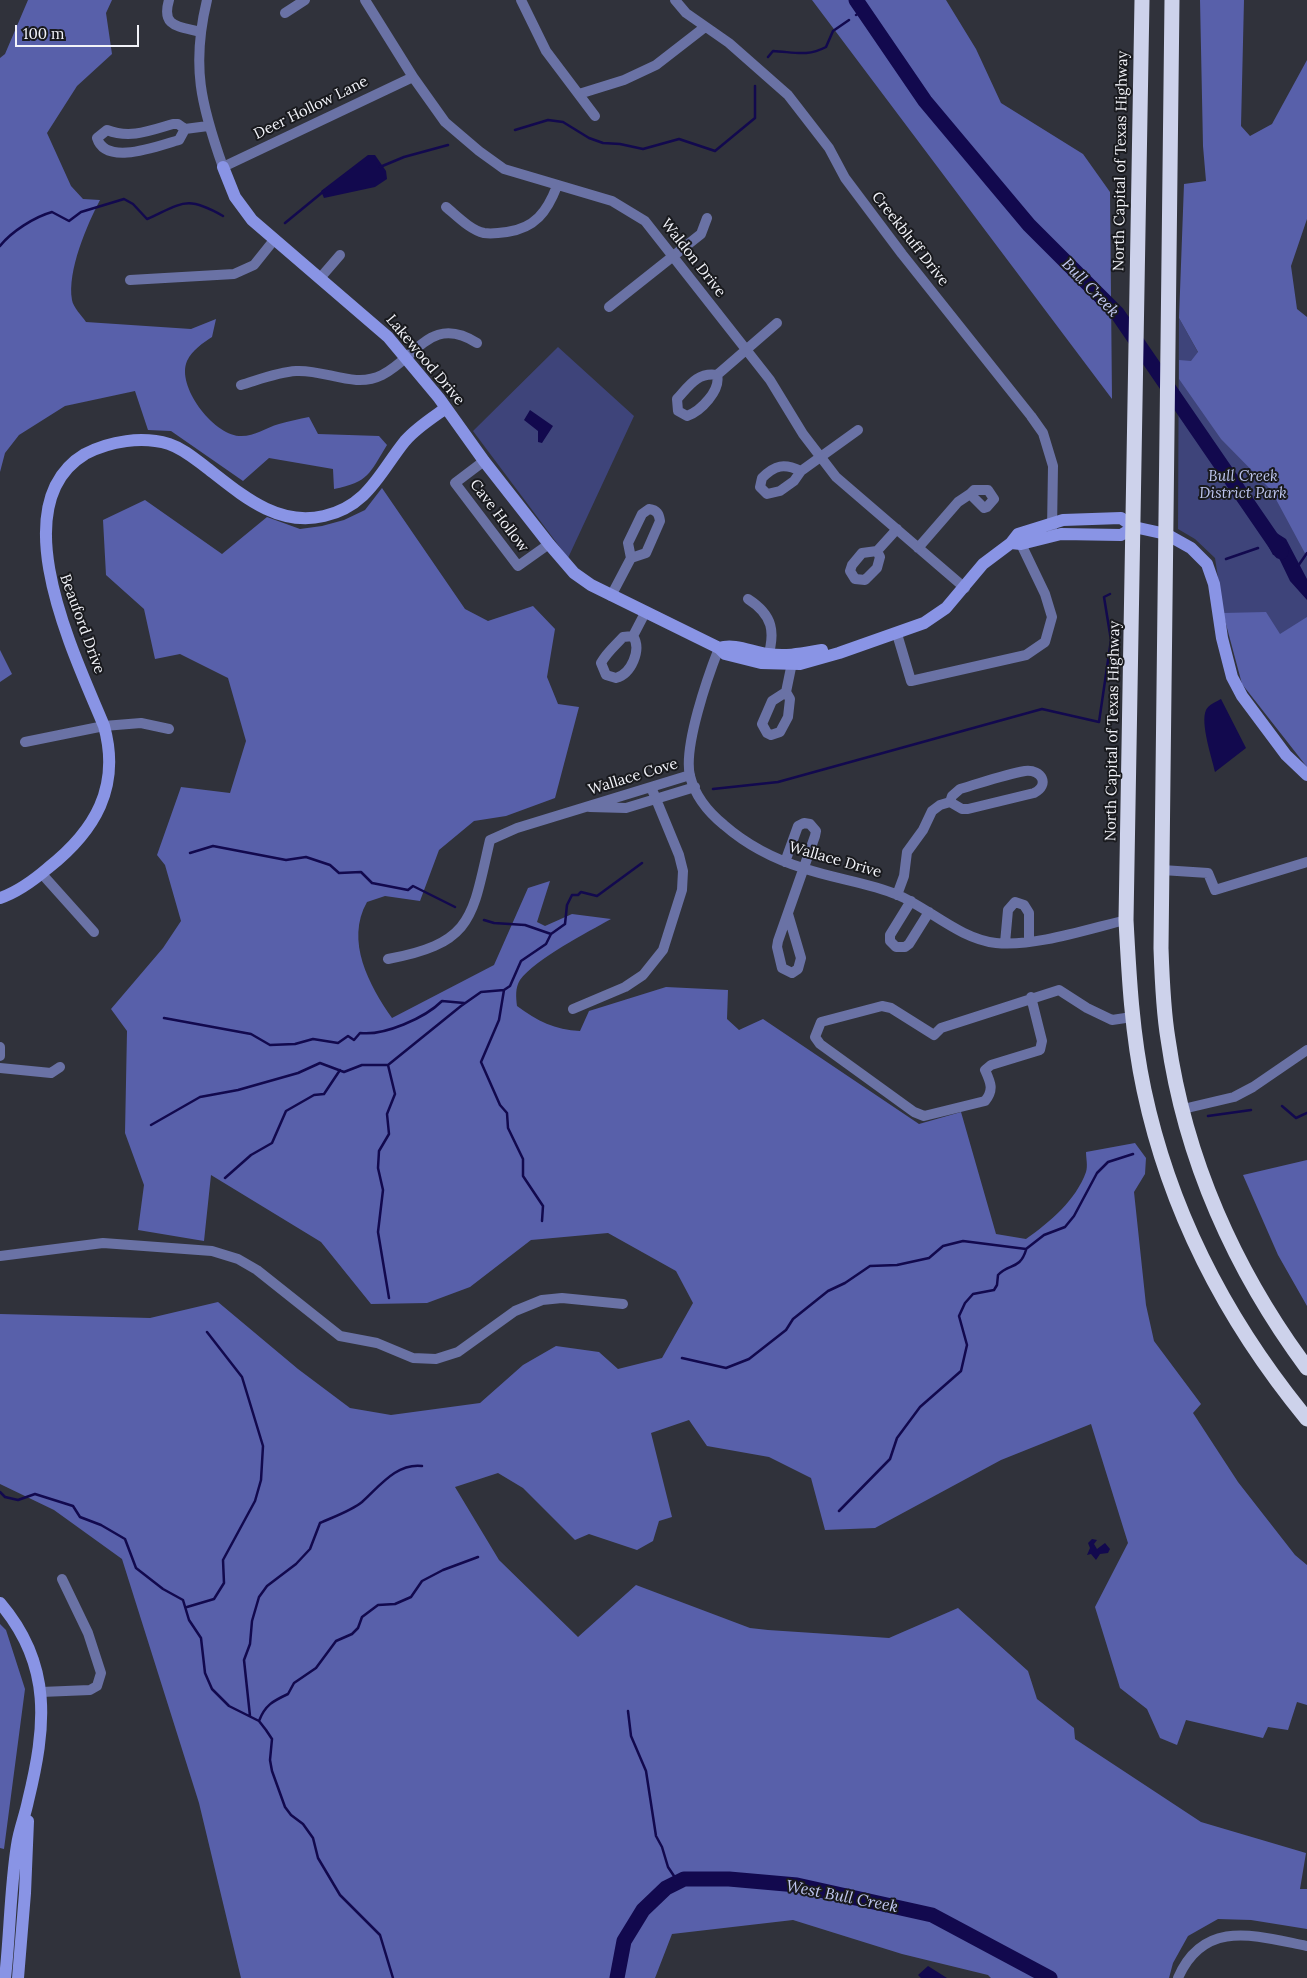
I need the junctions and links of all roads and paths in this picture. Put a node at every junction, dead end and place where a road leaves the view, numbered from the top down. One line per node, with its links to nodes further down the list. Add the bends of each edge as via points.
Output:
1 (169, 0): 11 (street, via 165,13 168,20)
2 (207, 0): 11 (street, Lakewood Drive)
3 (305, 0): 9 (street)
4 (365, 0): 12 (street, Waldon Drive)
5 (521, 0): 13 (street, via 546,51)
6 (675, 0): 10 (street, Creekbluff Drive)
7 (1142, 0): 39 (highway, North Capital of Texas Highway)
8 (1172, 0): 42 (highway)
9 (285, 13)
10 (705, 27): 13 (street, via 656,65 624,80); 40 (street, Creekbluff Drive, via 788,95 829,148 845,178 879,225 1043,433 1053,466)
11 (200, 32): 15 (street, Lakewood Drive, via 198,68)
12 (412, 76): 17 (street, Deer Hollow Lane); 18 (street, Waldon Drive, via 445,122 479,151 504,168)
13 (578, 94): 14 (street)
14 (595, 116)
15 (208, 126): 16 (street); 17 (street, Lakewood Drive)
16 (185, 129): 16 (street, via 178,124 135,135 107,130 97,138 98,142 118,153 133,153 179,140)
17 (223, 167): 21 (street, Lakewood Drive, via 235,197 252,220)
18 (557, 186): 19 (street, via 541,217 517,231 483,233); 23 (street, Waldon Drive, via 612,201 633,212 645,221)
19 (446, 206)
20 (707, 218): 23 (street, via 701,234)
21 (274, 240): 24 (street, Lakewood Drive); 25 (street, via 254,264 234,274)
22 (340, 255): 24 (street)
23 (673, 257): 26 (street); 29 (street, Waldon Drive)
24 (321, 277): 30 (street, Lakewood Drive, via 376,325)
25 (130, 280)
26 (609, 307)
27 (777, 323): 29 (street)
28 (477, 343): 30 (street, via 456,332 445,333 431,338)
29 (746, 349): 31 (street); 35 (street, Waldon Drive, via 770,380)
30 (404, 357): 32 (street, via 382,375 364,380 297,370); 33 (street, Lakewood Drive)
31 (717, 375): 31 (street, via 703,374 696,379 677,399 678,411 687,416 692,414 715,392)
32 (241, 385)
33 (446, 408): 36 (street, Lakewood Drive); 58 (street, Beauford Drive, via 406,440 362,498 345,509 324,516 282,516 258,506 187,452 169,444 148,440 123,441 98,447 77,458 62,473 50,494 42,521 42,556 52,597)
34 (858, 430): 35 (street)
35 (819, 457): 37 (street); 41 (street, Waldon Drive, via 847,488)
36 (484, 461): 44 (street, Lakewood Drive); 44 (street, Cave Hollow, via 455,483 518,566)
37 (801, 471)
38 (970, 494): 45 (street, via 958,502)
39 (1134, 527): 40 (street, Lakewood Drive, via 1121,534); 42 (street, Lakewood Drive); 78 (highway, North Capital of Texas Highway)
40 (1051, 528): 43 (street, Lakewood Drive, via 1018,534)
41 (897, 529): 45 (street, Waldon Drive); 46 (street)
42 (1166, 534): 62 (street, Lakewood Drive, via 1191,548 1207,564 1214,584 1232,677 1242,696 1286,755); 71 (highway)
43 (1016, 543): 48 (street, Lakewood Drive, via 983,564); 52 (street, via 1045,594 1052,617 1045,642 1026,655 911,682)
44 (549, 544): 49 (street, Lakewood Drive, via 574,572)
45 (918, 548): 48 (street, Waldon Drive)
46 (876, 551)
47 (631, 558): 47 (street, via 646,553 660,521 660,516 653,510 642,514 628,543); 49 (street)
48 (965, 588): 52 (street, Lakewood Drive, via 946,608 924,623)
49 (611, 596): 51 (street, Lakewood Drive)
50 (748, 599): 55 (street, via 763,609 770,620 772,638)
51 (646, 613): 53 (street); 54 (street, Lakewood Drive)
52 (897, 634): 56 (street, Lakewood Drive, via 800,664)
53 (633, 636)
54 (719, 648): 55 (street, Lakewood Drive, via 724,654 739,659); 61 (street, Wallace Drive, via 702,694 690,756)
55 (768, 659): 56 (street, Lakewood Drive)
56 (793, 660): 57 (street)
57 (786, 692)
58 (104, 726): 59 (street, via 141,723); 60 (street); 72 (street, Beauford Drive, via 110,770 105,798 85,832)
59 (169, 729)
60 (25, 742)
61 (690, 775): 63 (street, Wallace Cove); 64 (street, Wallace Drive)
62 (1307, 775)
63 (651, 787): 65 (street); 67 (street, Wallace Cove)
64 (695, 787): 65 (street, Wallace Cove); 68 (street, Wallace Drive, via 701,802 730,830)
65 (656, 799): 67 (street, Wallace Cove, via 626,808); 84 (street, via 683,872 682,890 663,950 642,975 630,983)
66 (950, 802): 66 (street, via 968,809 1034,793 1040,790 1043,777 1027,771 960,789); 73 (street, via 932,811 907,852 904,876)
67 (584, 807): 82 (street, Wallace Cove, via 490,840 475,904 467,920 454,935 440,944 418,953)
68 (785, 862): 70 (street, Wallace Drive); 70 (street, via 798,826 810,824 816,831)
69 (1307, 862): 71 (street, via 1215,890 1208,873)
70 (804, 869): 73 (street, Wallace Drive, via 854,880); 77 (street)
71 (1162, 870): 91 (highway, via 1162,980 1168,1039)
72 (42, 874): 74 (street, Beauford Drive); 79 (street)
73 (897, 895): 75 (street, Wallace Drive)
74 (0, 898)
75 (911, 901): 76 (street, Wallace Drive); 76 (street, via 890,935 890,941 896,947 909,944)
76 (929, 912): 81 (street, Wallace Drive, via 974,936)
77 (788, 914): 77 (street, via 777,947 782,968 792,972 798,969 800,958)
78 (1126, 920): 80 (street, Wallace Drive); 85 (highway, North Capital of Texas Highway)
79 (94, 932)
80 (1029, 942): 81 (street, Wallace Drive); 81 (street, via 1029,913 1024,905 1015,902 1008,910)
81 (1005, 943)
82 (388, 959)
83 (1031, 997): 83 (street, via 941,1028 934,1035 891,1008 882,1006 822,1022 815,1037 820,1044 924,1116 985,1101 991,1094 992,1085 985,1070 991,1065 1040,1050 1042,1041); 85 (street, via 1059,990 1112,1020)
84 (573, 1008)
85 (1132, 1017): 95 (highway, North Capital of Texas Highway, via 1155,1132 1190,1232 1239,1326 1278,1384)
86 (0, 1047): 88 (street)
87 (1307, 1050): 91 (street, via 1234,1097)
88 (0, 1056)
89 (60, 1067): 90 (street, via 51,1073)
90 (0, 1068)
91 (1182, 1109): 94 (highway, via 1199,1167 1222,1226 1266,1310)
92 (0, 1256): 93 (street, via 103,1243 212,1252 238,1259 257,1270 340,1336 377,1343 413,1358 436,1359 458,1352 515,1311 542,1300 562,1298)
93 (624, 1304)
94 (1307, 1368)
95 (1307, 1419)
96 (62, 1579): 98 (street, via 88,1632 101,1672 97,1686 90,1690)
97 (0, 1603): 98 (street, via 22,1635 33,1659)
98 (41, 1692): 99 (street, via 42,1728)
99 (28, 1802): 101 (street, via 15,1858); 102 (street)
100 (1307, 1946): 103 (street, via 1253,1936 1226,1936 1209,1942 1193,1954)
101 (5, 1978)
102 (18, 1978)
103 (1178, 1978)

